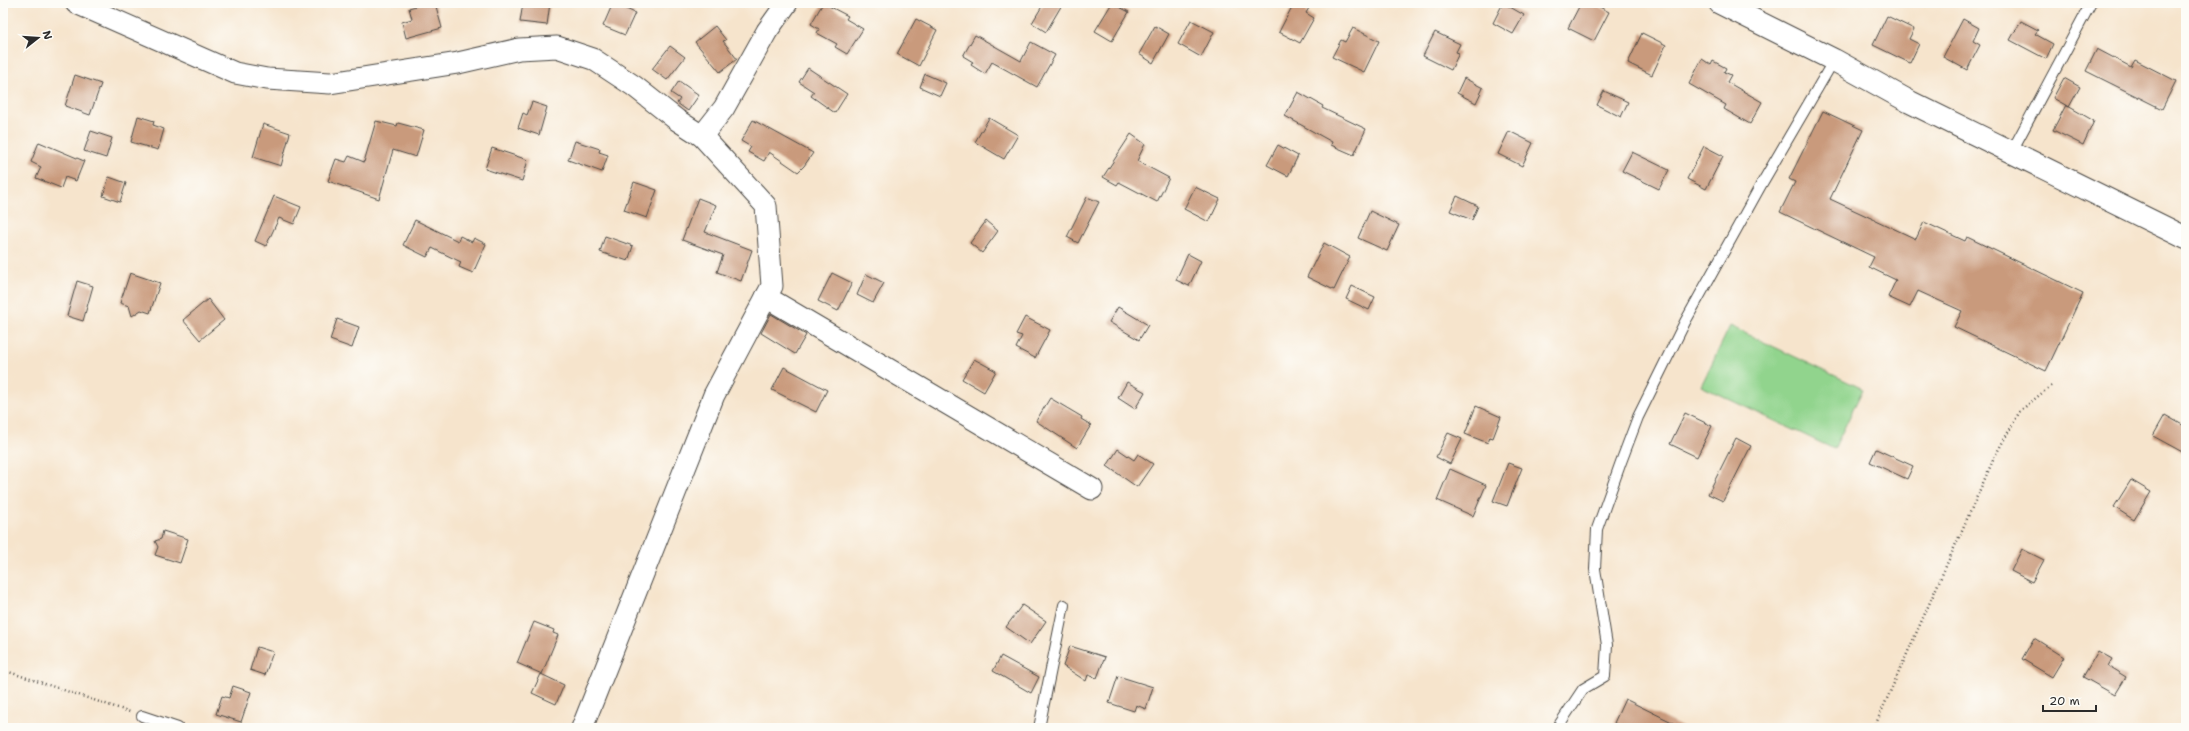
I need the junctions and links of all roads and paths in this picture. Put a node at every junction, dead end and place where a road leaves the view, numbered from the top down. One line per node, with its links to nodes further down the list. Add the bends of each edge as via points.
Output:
1 (76, 3): 6 (street, via 235,73 267,79 330,83 458,63 519,49 557,47 593,59)
2 (787, 3): 6 (street, via 767,31 724,108)
3 (1720, 3): 5 (street)
4 (2091, 3): 7 (lane)
5 (1834, 60): 7 (street, via 1910,102); 18 (lane, via 1693,308 1638,417 1597,529 1595,569 1607,645 1605,676 1583,689)
6 (702, 136): 9 (street, via 766,206 772,286)
7 (2012, 151): 8 (street)
8 (2186, 238)
9 (766, 297): 11 (street); 16 (street, via 714,395)
10 (2052, 384): 19 (path, via 2020,411 1995,456)
11 (1092, 489)
12 (1064, 606): 17 (lane)
13 (3, 670): 14 (path)
14 (142, 716): 15 (lane)
15 (178, 728)
16 (582, 728)
17 (1039, 728)
18 (1557, 728)
19 (1874, 728)

